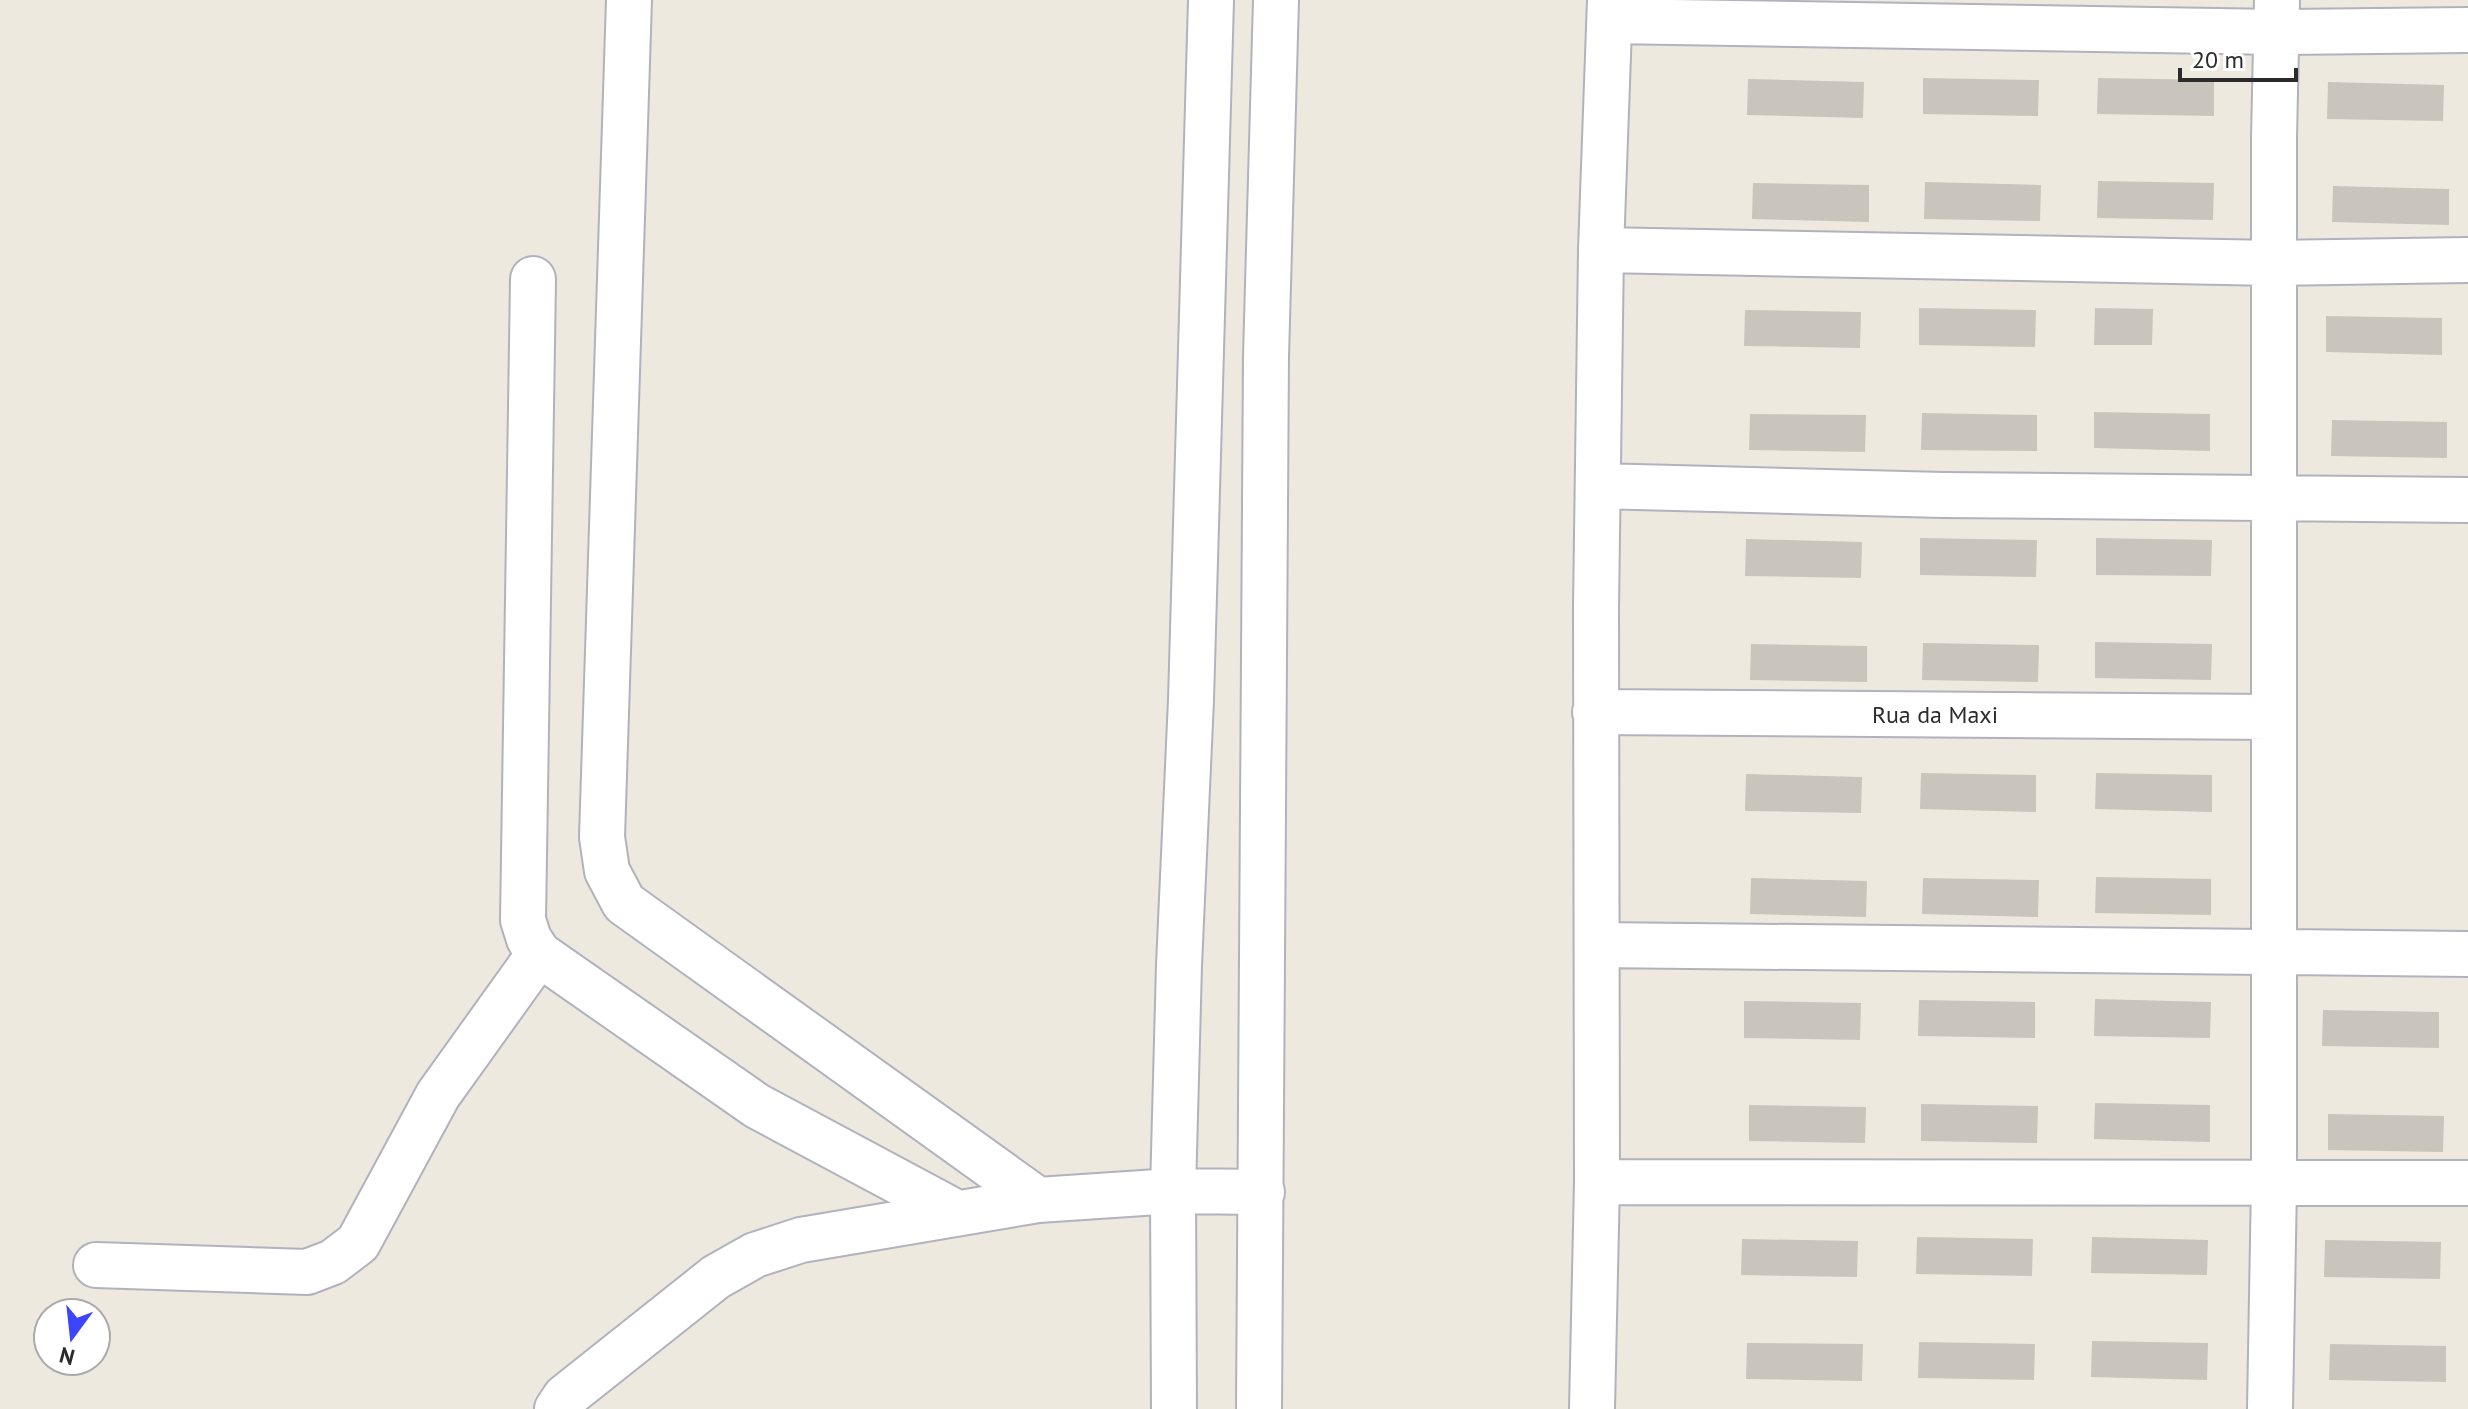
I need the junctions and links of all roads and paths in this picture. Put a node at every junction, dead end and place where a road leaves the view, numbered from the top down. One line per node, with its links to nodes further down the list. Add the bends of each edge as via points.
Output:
1 (629, 0): 25 (street, via 602,837 607,871 624,903)
2 (1211, 0): 23 (street)
3 (1276, 0): 24 (street, via 1265,387)
4 (1611, 10): 5 (street); 7 (street)
5 (2277, 16): 6 (street); 9 (street)
6 (2468, 30)
7 (1601, 250): 9 (street); 11 (street)
8 (2468, 260): 9 (street)
9 (2274, 263): 12 (street)
10 (533, 279): 18 (street, via 523,920)
11 (1598, 486): 12 (street); 14 (street)
12 (2274, 499): 13 (street); 15 (street)
13 (2468, 500)
14 (1595, 712): 15 (street, Rua da Maxi); 16 (street)
15 (2274, 717): 17 (street)
16 (1598, 945): 17 (street); 20 (street)
17 (2273, 953): 19 (street); 22 (street)
18 (539, 954): 26 (street, via 757,1106); 27 (street, via 438,1095 358,1243 333,1262 307,1272)
19 (2468, 954)
20 (1597, 1182): 22 (street); 31 (street)
21 (2468, 1183): 22 (street)
22 (2274, 1184): 32 (street)
23 (1173, 1191): 24 (street); 25 (street); 29 (street)
24 (1262, 1192): 30 (street)
25 (1038, 1200): 26 (street)
26 (957, 1213): 28 (street, via 801,1240 755,1255 716,1277 565,1397)
27 (96, 1265)
28 (557, 1409)
29 (1174, 1409)
30 (1259, 1409)
31 (1592, 1409)
32 (2270, 1409)

